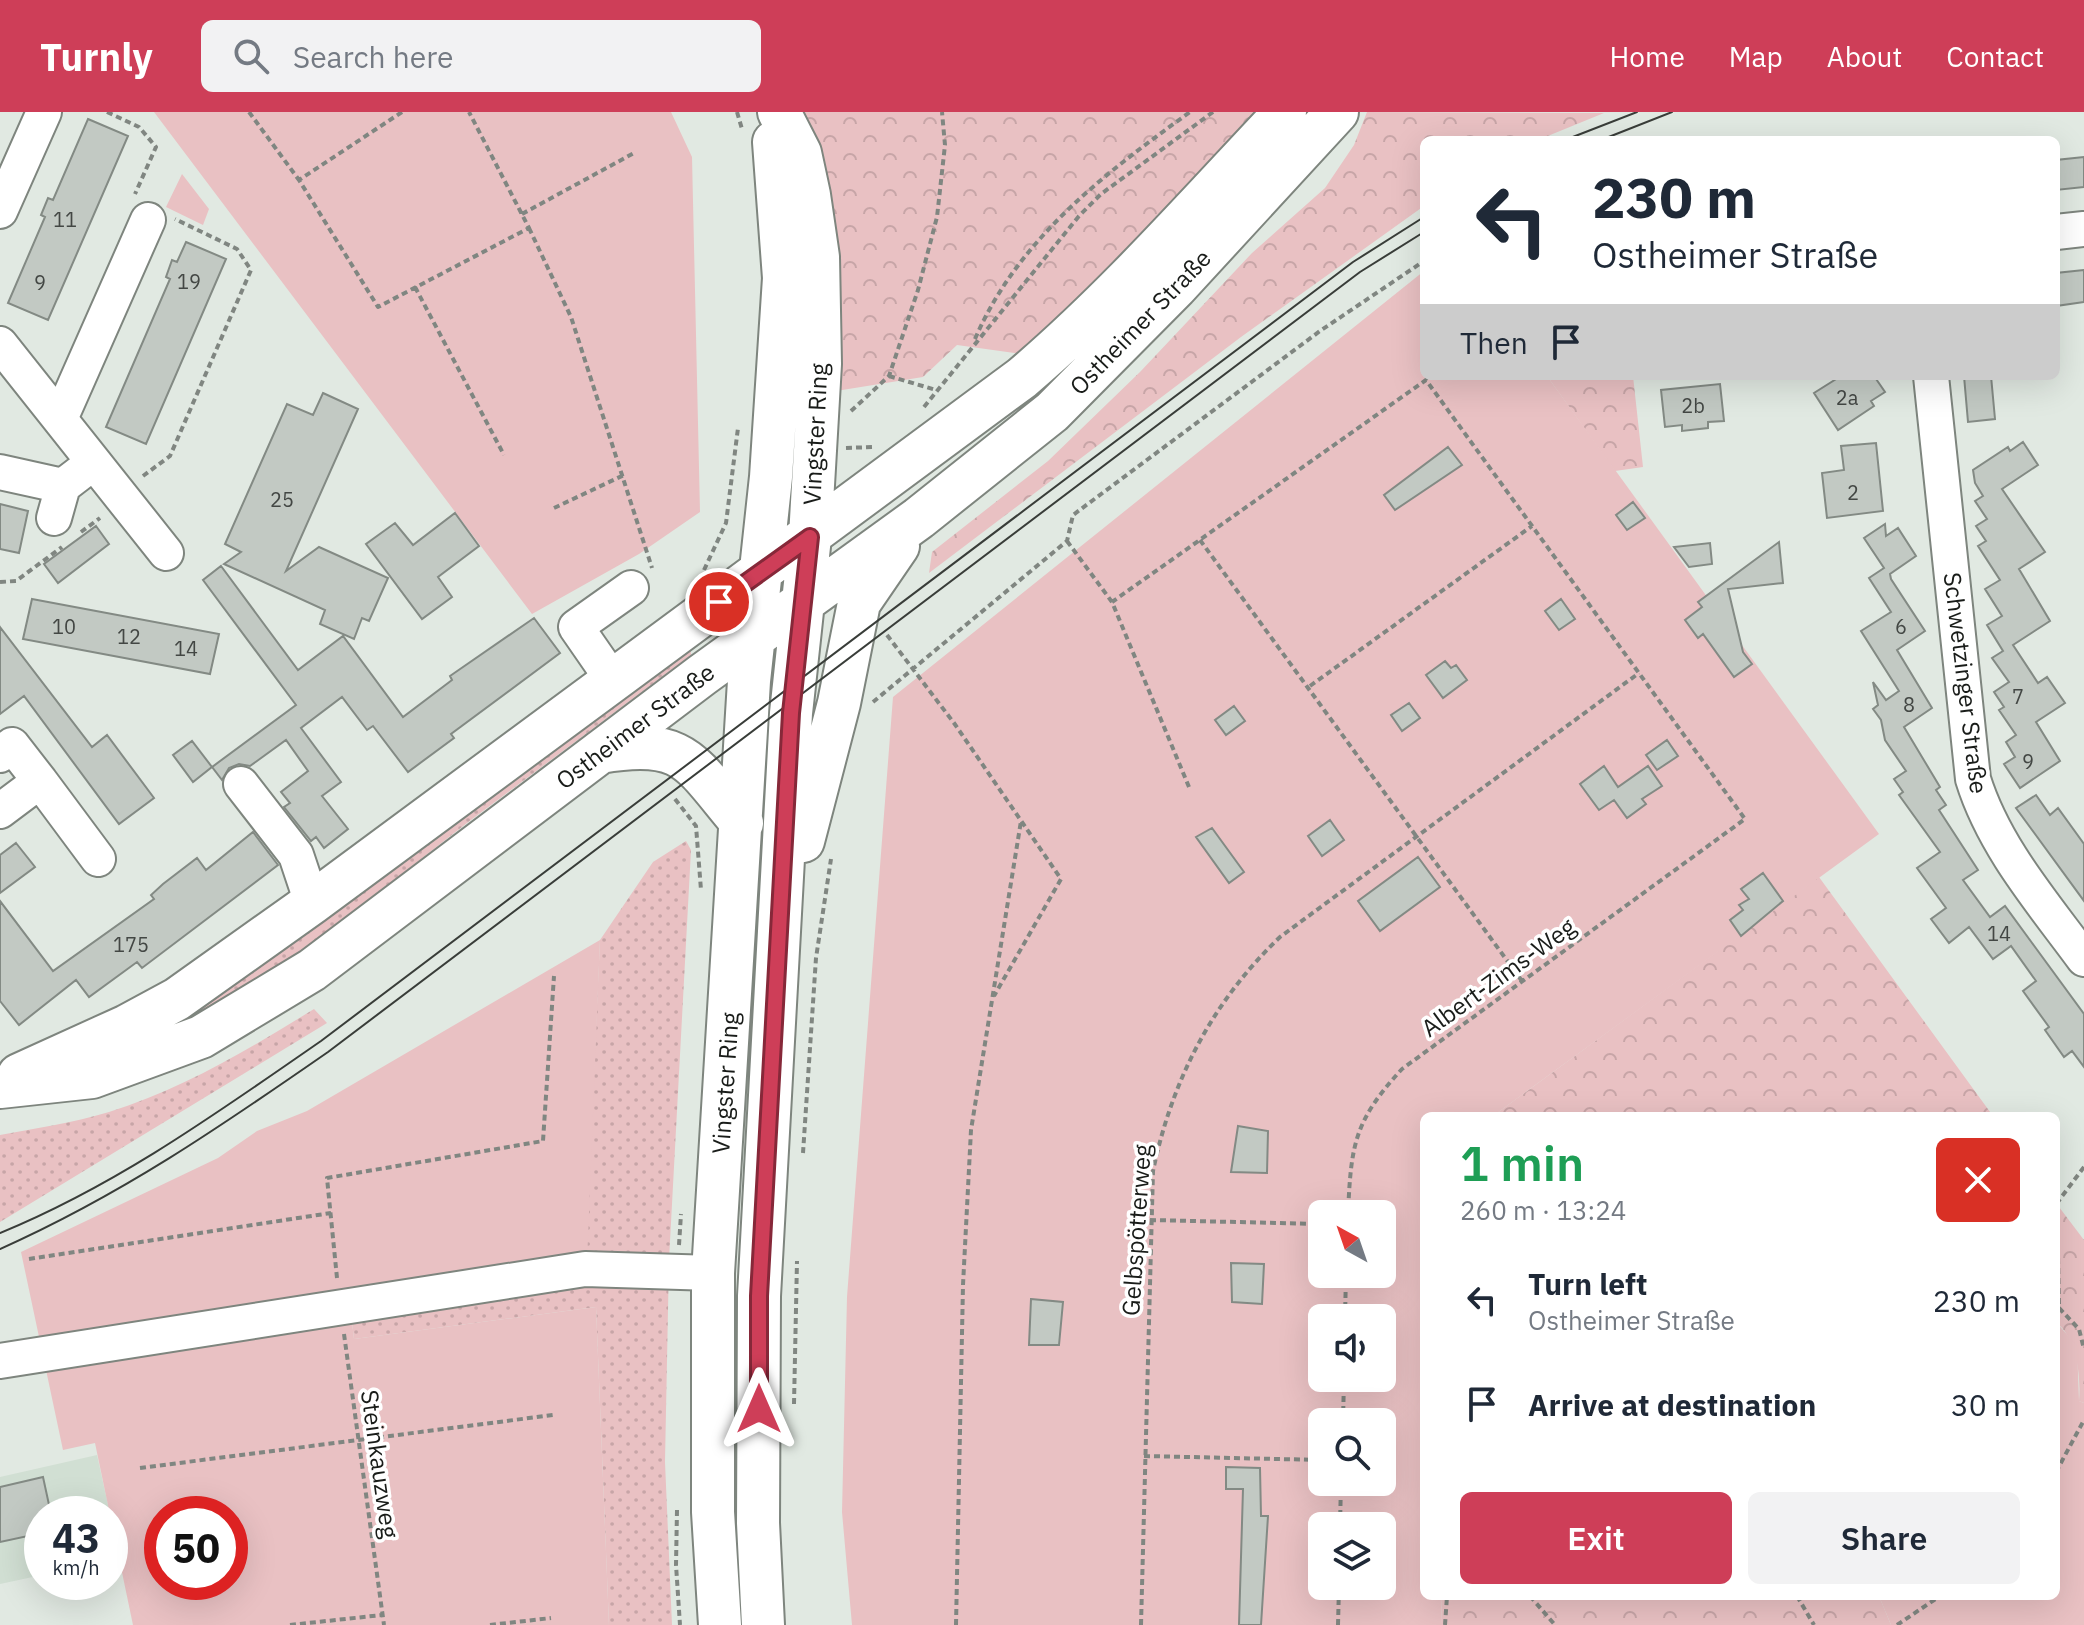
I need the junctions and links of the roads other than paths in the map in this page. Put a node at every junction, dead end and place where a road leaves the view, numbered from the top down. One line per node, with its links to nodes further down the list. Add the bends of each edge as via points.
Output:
1 (44, 112): 6 (street)
2 (779, 112): 18 (main road, Vingster Ring, via 800,153 818,257 820,364)
3 (1285, 112): 18 (main road, Ostheimer Straße, via 1075,333)
4 (1337, 112): 17 (main road, Ostheimer Straße, via 1052,412)
5 (757, 122): 20 (main road, Vingster Ring, via 779,179 784,278)
6 (0, 211)
7 (148, 220): 12 (street)
8 (2084, 229): 9 (street)
9 (2060, 232)
10 (0, 344): 12 (street)
11 (1931, 380): 34 (street, Schwetzinger Straße, via 1973,779 1999,840)
12 (60, 419): 13 (street)
13 (93, 463): 15 (street); 19 (street)
14 (0, 472): 15 (street)
15 (63, 486): 16 (street)
16 (54, 518)
17 (919, 518): 22 (main road, Ostheimer Straße); 33 (main road, via 859,603)
18 (810, 537): 20 (main road, Ostheimer Straße); 22 (main road, Vingster Ring)
19 (166, 553)
20 (759, 575): 23 (main road, Vingster Ring); 24 (main road, Ostheimer Straße)
21 (643, 583): 24 (street, via 576,627)
22 (803, 602): 23 (main road, Ostheimer Straße); 33 (main road, Vingster Ring, via 791,713)
23 (752, 639): 25 (main road, Ostheimer Straße); 30 (main road, Vingster Ring)
24 (612, 679): 32 (main road, Ostheimer Straße)
25 (600, 752): 30 (main road, via 637,745 670,749 707,781); 35 (main road, Ostheimer Straße, via 312,970 201,1037)
26 (0, 755): 27 (street, via 12,745)
27 (40, 781): 29 (street); 31 (street)
28 (241, 784): 32 (street, via 296,855)
29 (0, 811)
30 (742, 823): 37 (main road, Vingster Ring)
31 (98, 859)
32 (312, 903): 35 (main road, Ostheimer Straße, via 177,999)
33 (782, 923): 40 (main road, Vingster Ring, via 759,1296)
34 (2084, 959)
35 (140, 1039): 36 (main road, Ostheimer Straße)
36 (0, 1086)
37 (713, 1273): 38 (street, via 585,1269); 39 (main road, Vingster Ring, via 713,1512)
38 (0, 1361)
39 (720, 1625)
40 (763, 1625)

